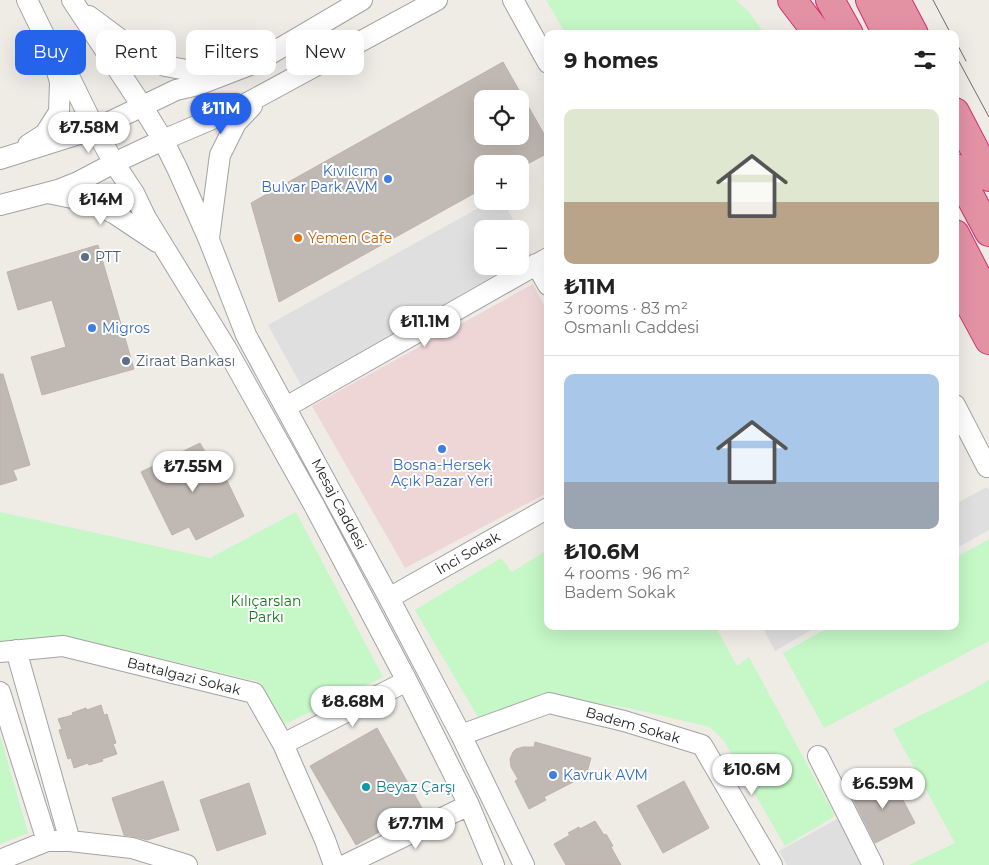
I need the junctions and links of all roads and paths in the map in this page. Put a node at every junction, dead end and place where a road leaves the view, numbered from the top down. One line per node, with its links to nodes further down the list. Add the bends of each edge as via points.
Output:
1 (27, 0): 11 (street)
2 (362, 0): 17 (street)
3 (437, 0): 23 (street)
4 (513, 0): 18 (street)
5 (792, 0): 12 (highway)
6 (808, 0): 13 (highway)
7 (830, 0): 14 (highway)
8 (870, 0): 15 (highway)
9 (896, 0): 16 (highway)
10 (74, 3): 19 (street, via 128,45 165,66); 24 (street)
11 (42, 30)
12 (815, 30)
13 (823, 30)
14 (847, 30)
15 (886, 30)
16 (912, 30)
17 (276, 51)
18 (544, 56)
19 (186, 70)
20 (58, 75): 28 (street, via 59,112 45,134)
21 (68, 75): 26 (street)
22 (222, 75): 24 (street, via 176,90)
23 (262, 95): 27 (street); 35 (street, via 236,122 220,156)
24 (142, 106): 26 (street); 27 (street, Mesaj Caddesi)
25 (959, 120): 31 (highway)
26 (95, 128): 28 (street); 29 (street, Mesaj Caddesi)
27 (164, 140): 29 (street); 35 (street, Mesaj Caddesi)
28 (7, 156)
29 (114, 163): 32 (street, via 78,182); 37 (street, Mesaj Caddesi)
30 (959, 176): 34 (highway)
31 (989, 177)
32 (46, 193): 33 (street); 37 (street, via 92,202)
33 (0, 205)
34 (989, 232)
35 (209, 240): 42 (street, Mesaj Caddesi, via 246,335)
36 (959, 242): 40 (highway)
37 (162, 245): 48 (street, Mesaj Caddesi, via 288,456)
38 (542, 261): 42 (street)
39 (959, 284): 41 (highway)
40 (989, 300)
41 (989, 340)
42 (286, 408): 46 (street, Mesaj Caddesi)
43 (959, 413): 44 (street)
44 (988, 467)
45 (544, 510): 46 (street, İnci Sokak)
46 (389, 598): 50 (street, Mesaj Caddesi)
47 (8, 651): 51 (street, Battalgazi Sokak, via 63,646 254,692); 54 (street, Battalgazi Sokak)
48 (407, 681): 51 (street); 53 (street, Mesaj Caddesi)
49 (0, 692): 55 (street)
50 (461, 735): 61 (street, Mesaj Caddesi); 62 (street, Badem Sokak, via 550,703 702,745)
51 (283, 744): 58 (street, Battalgazi Sokak)
52 (818, 756): 63 (street)
53 (469, 805): 59 (street); 60 (street, Mesaj Caddesi)
54 (70, 841): 55 (street); 57 (street, via 132,848)
55 (38, 851): 56 (street)
56 (0, 860)
57 (187, 865)
58 (334, 865)
59 (345, 865)
60 (494, 865)
61 (524, 865)
62 (772, 865)
63 (873, 865)

